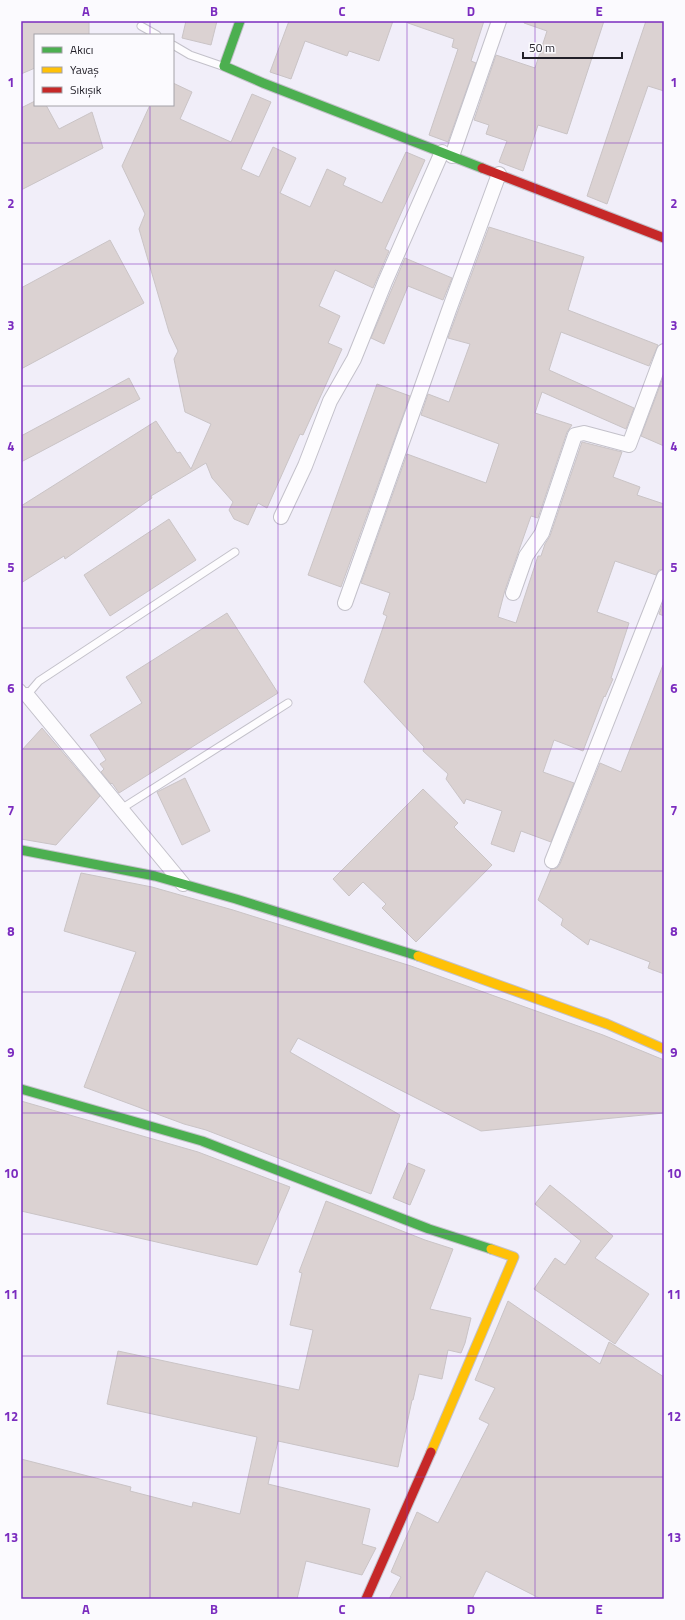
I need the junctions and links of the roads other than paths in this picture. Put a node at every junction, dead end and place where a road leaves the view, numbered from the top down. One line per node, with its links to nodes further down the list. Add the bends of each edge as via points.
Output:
1 (240, 21): 6 (street)
2 (499, 21): 7 (street)
3 (141, 26): 4 (lane)
4 (155, 34)
5 (174, 45): 6 (lane, via 190,55)
6 (224, 66): 7 (street)
7 (447, 154): 8 (street); 11 (street, via 385,282 354,359 330,401 305,466)
8 (499, 174): 9 (street); 15 (street)
9 (664, 238)
10 (664, 351): 14 (street, via 629,445 584,433 575,435 542,533 526,556)
11 (281, 517)
12 (234, 552): 16 (lane)
13 (664, 577): 20 (street)
14 (513, 593)
15 (345, 603)
16 (24, 692): 18 (street)
17 (288, 703): 18 (lane)
18 (121, 809): 21 (street)
19 (21, 850): 21 (street, via 155,876)
20 (552, 861)
21 (183, 884): 22 (street, via 415,955 607,1024)
22 (664, 1049)
23 (21, 1090): 24 (street, via 202,1141 429,1229 514,1257)
24 (366, 1599)

